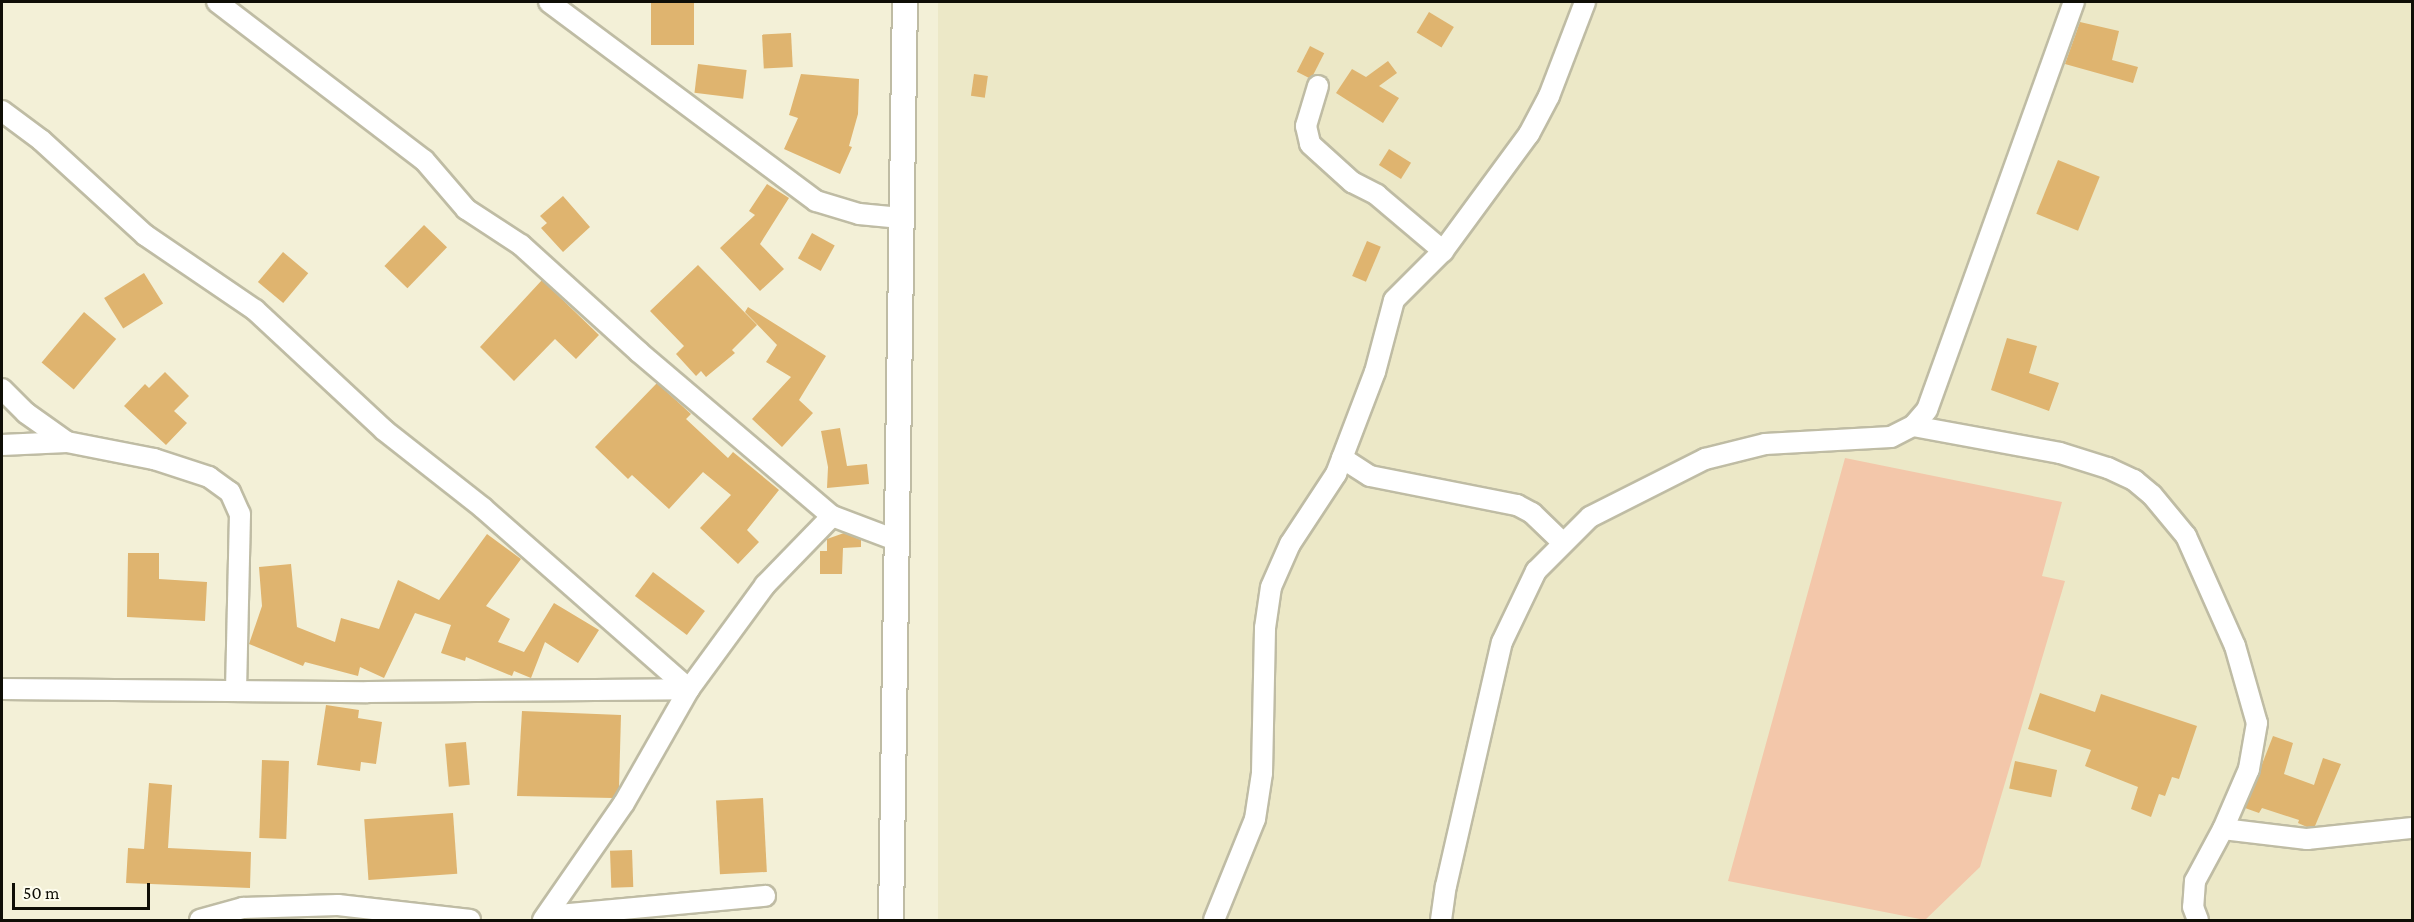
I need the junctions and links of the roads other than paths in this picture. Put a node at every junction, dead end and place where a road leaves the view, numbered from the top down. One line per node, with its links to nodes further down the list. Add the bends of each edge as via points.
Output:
1 (217, 2): 15 (street, via 424,160 466,209 521,244 639,352)
2 (549, 2): 8 (street, via 816,201 851,213)
3 (904, 2): 8 (street)
4 (1585, 2): 9 (street, via 1549,96 1529,134)
5 (2074, 2): 11 (street, via 1927,410)
6 (1318, 86): 9 (street, via 1306,126 1310,144 1352,182 1377,195)
7 (2, 111): 19 (street, via 41,140 145,235 255,310 384,430 483,508)
8 (901, 218): 16 (street)
9 (1443, 250): 14 (street, via 1394,300 1375,372)
10 (2, 389): 12 (street, via 26,413)
11 (1913, 426): 17 (street, via 1891,437 1765,444 1705,459 1590,518); 22 (street, via 2060,453 2108,468 2133,480 2172,515 2207,579 2231,636 2251,692 2257,723 2249,769)
12 (67, 442): 13 (street); 20 (street, via 154,459 209,477 230,492 240,514)
13 (2, 445)
14 (1342, 458): 17 (street, via 1370,476 1517,505 1532,513); 28 (street, via 1314,512 1290,544 1271,587 1265,628 1262,773 1257,808)
15 (832, 516): 16 (street); 19 (street, via 765,585)
16 (898, 541): 27 (street)
17 (1562, 542): 29 (street, via 1536,571 1502,642)
18 (2, 689): 20 (street)
19 (689, 689): 20 (street); 24 (street, via 624,803)
20 (236, 691)
21 (2412, 828): 22 (street, via 2307,839)
22 (2223, 829): 30 (street, via 2195,881 2193,907)
23 (765, 896): 24 (street)
24 (545, 918)
25 (200, 921): 26 (street, via 243,908 338,904)
26 (470, 921)
27 (891, 921)
28 (1214, 921)
29 (1441, 921)
30 (2198, 921)

